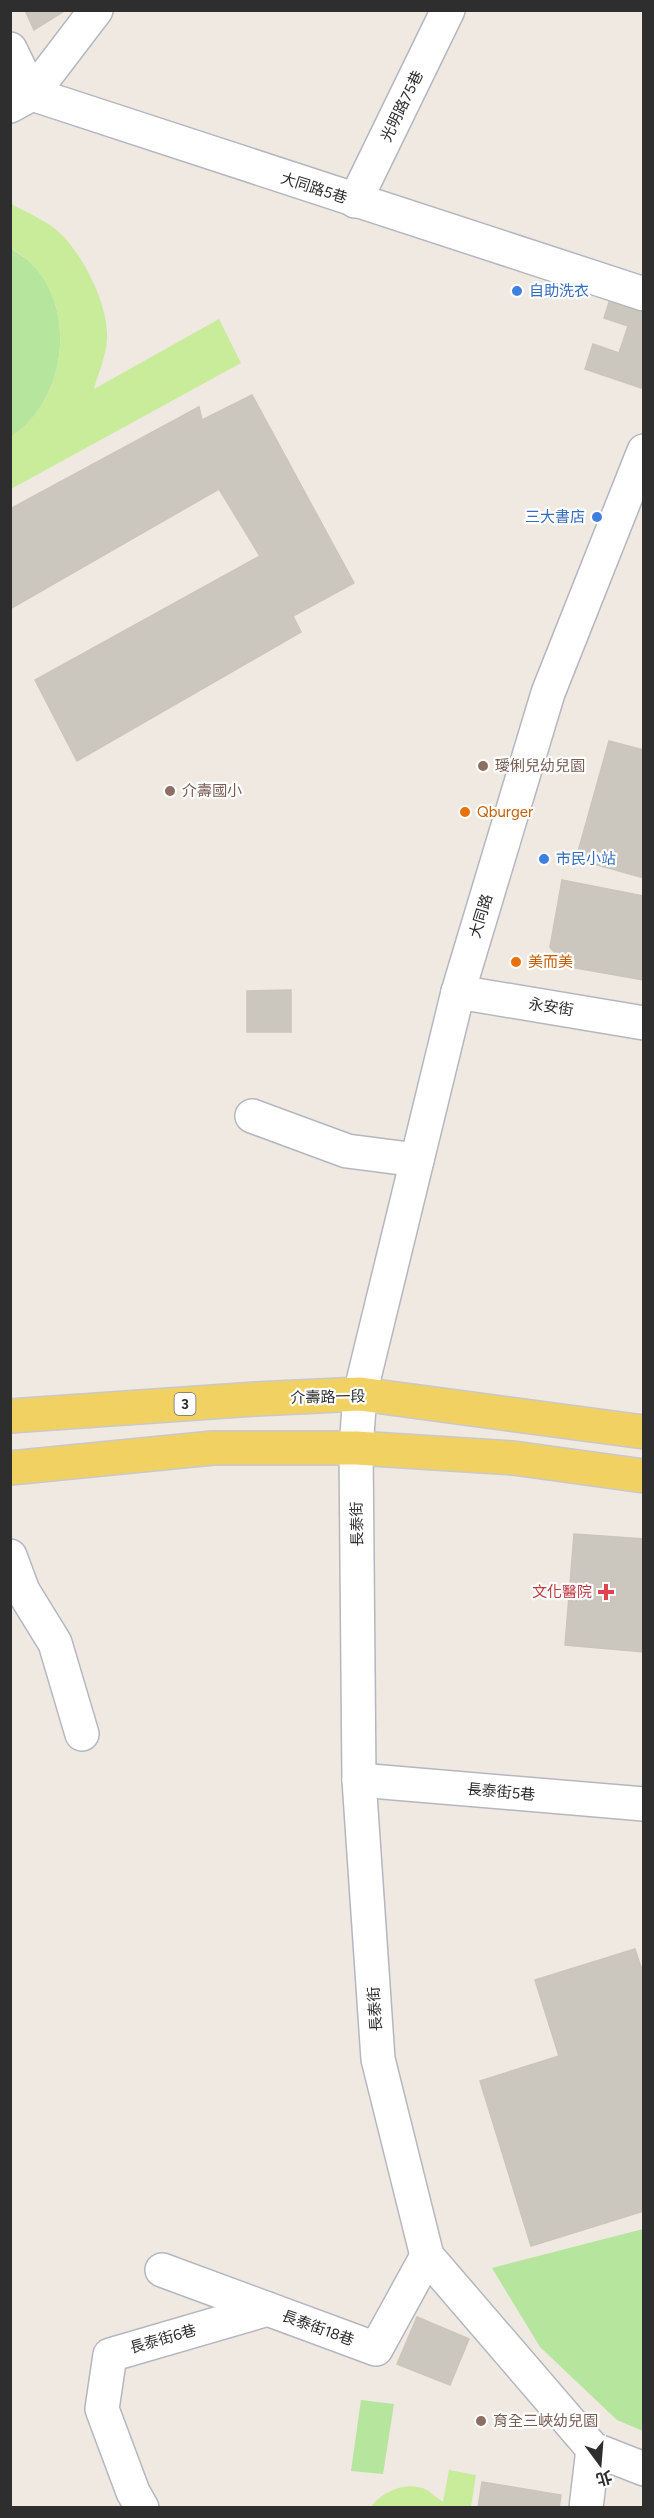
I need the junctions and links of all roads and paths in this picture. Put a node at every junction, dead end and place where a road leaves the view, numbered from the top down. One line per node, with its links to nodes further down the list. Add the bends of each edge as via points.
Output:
1 (96, 10): 4 (street)
2 (448, 10): 5 (street, 光明路75巷)
3 (10, 49): 4 (street)
4 (21, 100): 5 (street, 大同路5巷)
5 (355, 201): 6 (street, 大同路5巷)
6 (644, 294)
7 (644, 451): 8 (street, 大同路, via 548,693)
8 (458, 992): 9 (street, 永安街); 11 (street, 大同路)
9 (644, 1023)
10 (252, 1116): 11 (street, via 347,1151)
11 (417, 1160): 12 (street, 大同路)
12 (360, 1394): 13 (main road, 介壽路一段 / 3); 14 (main road, 介壽路一段 / 3); 15 (street, 長泰街)
13 (10, 1416)
14 (644, 1432)
15 (356, 1448): 16 (main road, via 213,1449); 17 (main road, via 513,1458); 20 (street, 長泰街)
16 (10, 1468)
17 (644, 1476)
18 (10, 1556): 19 (street, via 23,1591 55,1643)
19 (82, 1734)
20 (359, 1780): 21 (street, 長泰街5巷); 22 (street, 長泰街, via 378,2058)
21 (644, 1804)
22 (427, 2256): 24 (street, 長泰街18巷, via 376,2349); 25 (street, 長泰街)
23 (162, 2270): 24 (street, 長泰街18巷)
24 (268, 2309): 27 (street, 長泰街6巷, via 110,2355 102,2409)
25 (593, 2449): 26 (street, 長泰街); 28 (street)
26 (644, 2469)
27 (142, 2508)
28 (586, 2508)

